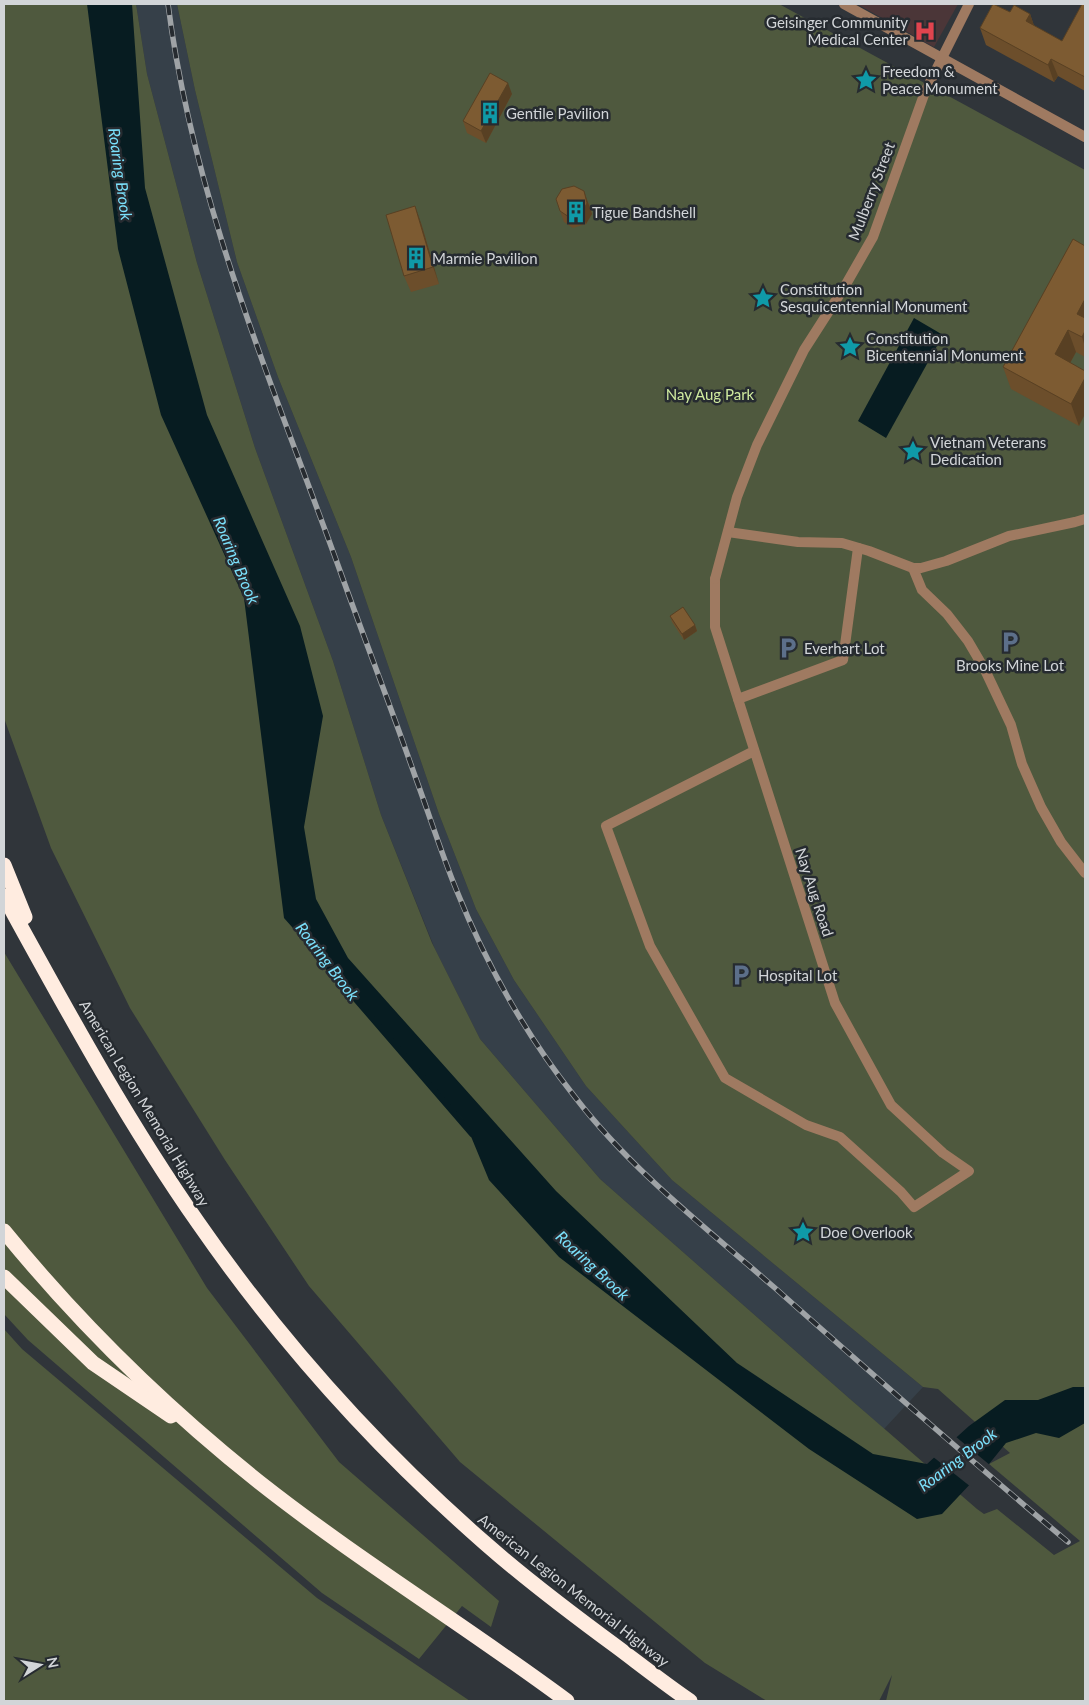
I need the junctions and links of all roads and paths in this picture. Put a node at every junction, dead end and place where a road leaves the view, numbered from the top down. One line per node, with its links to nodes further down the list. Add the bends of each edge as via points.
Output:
1 (844, 4): 3 (street)
2 (969, 4): 3 (street, Mulberry Street)
3 (941, 57): 4 (street); 6 (street, Mulberry Street, via 925,92 873,237 804,350 780,397 737,496)
4 (1085, 137)
5 (1085, 518): 8 (street, via 1009,536 946,561)
6 (728, 532): 7 (street, via 798,542 842,543); 9 (street, Mulberry Street)
7 (858, 548): 8 (street); 10 (street, via 843,660)
8 (913, 568): 13 (street, via 922,590 947,614 985,670 1011,724 1022,764 1044,813)
9 (715, 579): 10 (street, Nay Aug Road, via 715,628)
10 (738, 700): 11 (street, Nay Aug Road)
11 (754, 750): 11 (street, Nay Aug Road, via 835,1003 891,1105 943,1153 969,1171 914,1206 840,1137 806,1125 725,1078 650,946 606,826)
12 (4, 865): 15 (highway)
13 (1085, 873)
14 (4, 896): 15 (highway, American Legion Memorial Highway)
15 (49, 976): 20 (highway, American Legion Memorial Highway, via 121,1103 183,1200 240,1281 307,1364 409,1473 487,1545 566,1609)
16 (4, 1231): 18 (highway, via 121,1360)
17 (4, 1277): 18 (highway, via 93,1363)
18 (231, 1459): 19 (highway, via 347,1548)
19 (568, 1701)
20 (690, 1701)

